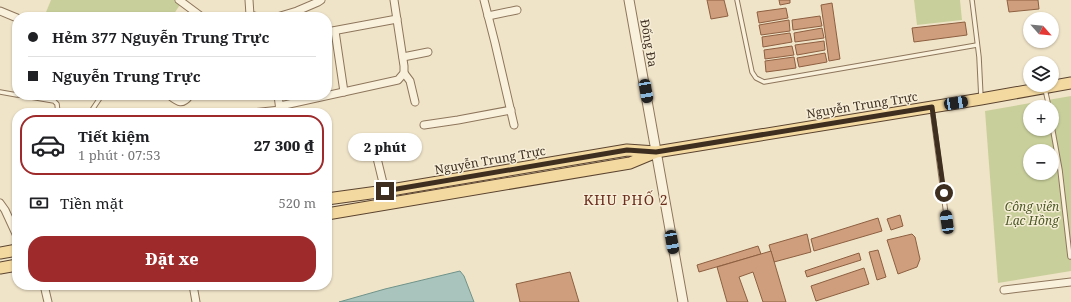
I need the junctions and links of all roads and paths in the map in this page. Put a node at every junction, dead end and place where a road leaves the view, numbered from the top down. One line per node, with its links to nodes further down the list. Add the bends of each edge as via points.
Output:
1 (179, 0): 11 (street)
2 (249, 0): 12 (street)
3 (321, 0): 13 (street)
4 (394, 0): 16 (street)
5 (484, 0): 15 (street)
6 (630, 0): 43 (street, Đống Đa)
7 (737, 0): 19 (lane, via 752,72 756,78 764,82)
8 (972, 0): 19 (lane)
9 (517, 10): 15 (street)
10 (0, 11): 14 (street)
11 (195, 12)
12 (248, 12)
13 (294, 12)
14 (12, 16)
15 (488, 16): 39 (street)
16 (397, 19): 18 (street); 21 (street)
17 (332, 31): 18 (street)
18 (335, 31): 26 (street)
19 (977, 45): 30 (lane)
20 (428, 52): 21 (street)
21 (403, 57): 22 (street)
22 (404, 73): 26 (street, via 398,80); 35 (street, via 410,81)
23 (1071, 83): 24 (main road, Nguyễn Trung Trực)
24 (1059, 85)
25 (0, 92): 28 (lane)
26 (344, 92): 29 (street)
27 (1023, 92): 30 (main road, Nguyễn Trung Trực)
28 (12, 94)
29 (332, 95)
30 (981, 99): 36 (main road, Nguyễn Trung Trực)
31 (44, 100): 37 (lane, via 54,102)
32 (176, 100): 33 (street)
33 (187, 100)
34 (316, 100): 38 (street)
35 (415, 102)
36 (932, 107): 43 (main road, Nguyễn Trung Trực); 49 (lane)
37 (57, 108)
38 (287, 108)
39 (510, 110): 40 (street); 41 (street)
40 (424, 125)
41 (514, 125)
42 (1054, 136): 53 (lane)
43 (656, 152): 45 (main road, Nguyễn Trung Trực, via 627,150); 48 (main road, Nguyễn Trung Trực, via 630,163); 62 (street, Đống Đa)
44 (376, 154): 45 (street)
45 (385, 191): 46 (main road, Nguyễn Trung Trực)
46 (332, 198)
47 (0, 203): 50 (street)
48 (332, 213)
49 (947, 222)
50 (12, 226)
51 (12, 251): 52 (main road)
52 (0, 253)
53 (1070, 257)
54 (12, 267): 55 (main road)
55 (0, 268)
56 (1071, 282): 59 (street)
57 (45, 290): 60 (street)
58 (194, 290): 61 (street)
59 (1004, 290)
60 (48, 302)
61 (196, 302)
62 (683, 302)

